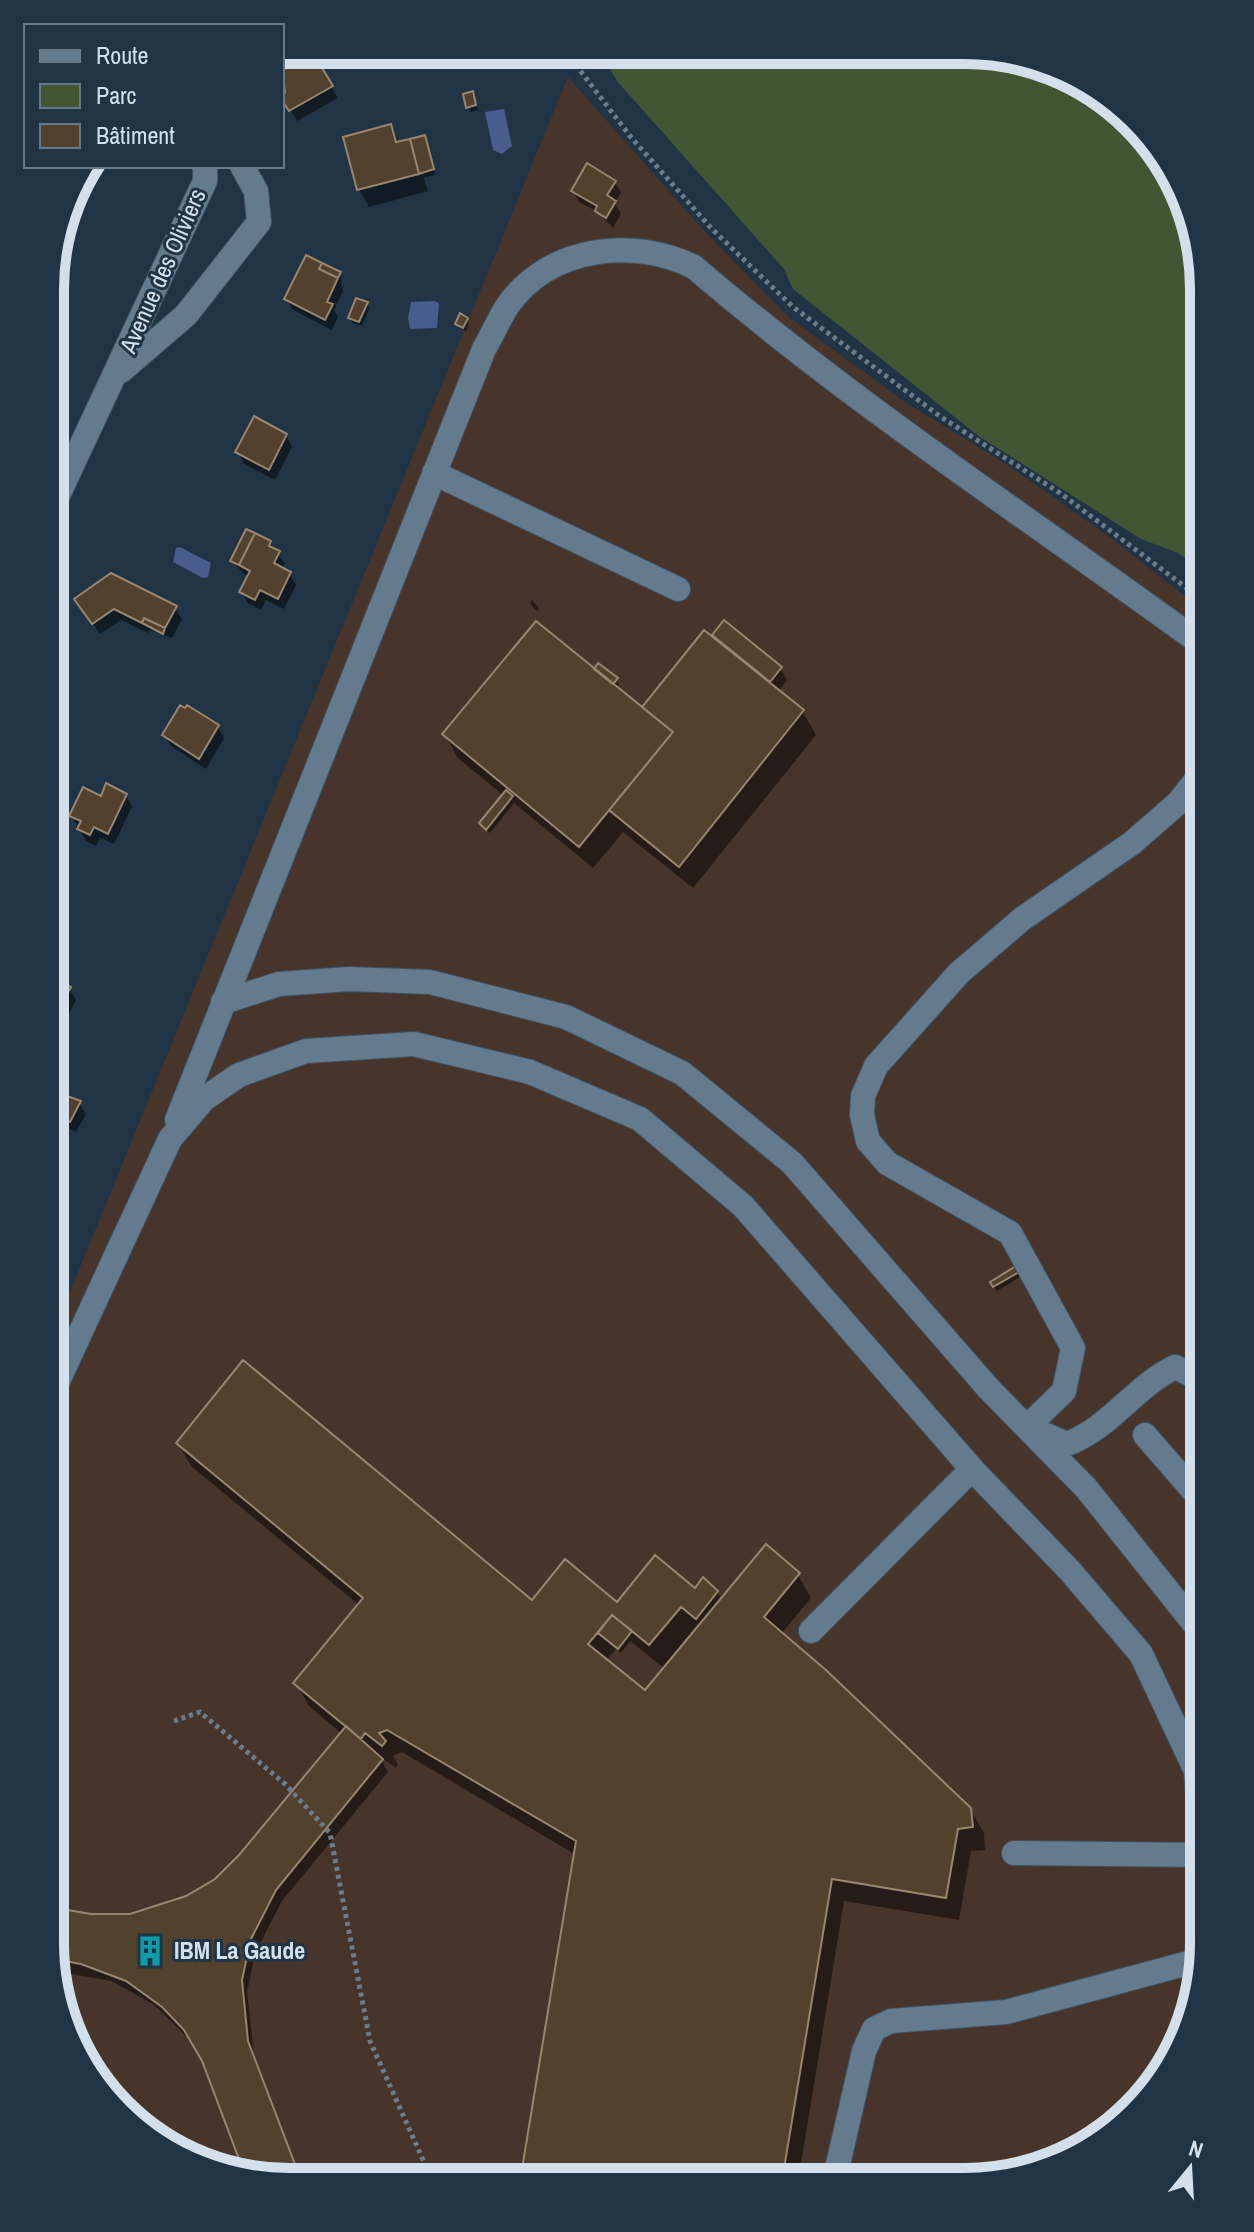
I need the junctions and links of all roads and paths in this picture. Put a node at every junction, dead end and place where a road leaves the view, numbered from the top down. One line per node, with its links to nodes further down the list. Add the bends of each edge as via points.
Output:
1 (575, 64): 8 (path, via 712,229 793,307)
2 (205, 168): 4 (street, Avenue des Oliviers, via 205,181)
3 (243, 168): 4 (street, Avenue des Oliviers, via 256,191 259,222 186,315)
4 (116, 375): 6 (street, Avenue des Oliviers)
5 (434, 473): 7 (street); 9 (street, via 484,349 509,304 525,289 566,261 601,250 668,254 694,267 863,404); 11 (street)
6 (64, 483)
7 (678, 589)
8 (1190, 590)
9 (1190, 636)
10 (1190, 788): 15 (street, via 1132,843 1022,919 959,973 876,1066 863,1096 868,1141 887,1163 1010,1233 1073,1348 1064,1391)
11 (223, 1002): 12 (street); 15 (street, via 279,984 349,979 430,982 566,1017 682,1073 792,1163)
12 (170, 1139): 13 (street); 17 (street, via 204,1099 239,1075 306,1051 414,1044 530,1072 640,1119 743,1206)
13 (64, 1368)
14 (1190, 1374): 15 (street, via 1175,1367 1156,1377 1089,1436 1067,1444)
15 (1027, 1427): 19 (street, via 1086,1488)
16 (1145, 1435): 18 (street)
17 (972, 1469): 20 (street); 22 (street, via 1141,1654)
18 (1190, 1487)
19 (1190, 1618)
20 (811, 1631)
21 (174, 1721): 26 (path, via 200,1712 285,1784 330,1833 370,2041)
22 (1190, 1758)
23 (1014, 1853): 24 (street)
24 (1190, 1857)
25 (1189, 1963): 27 (street, via 1006,2012 891,2021 874,2029 864,2051)
26 (427, 2168)
27 (837, 2168)

